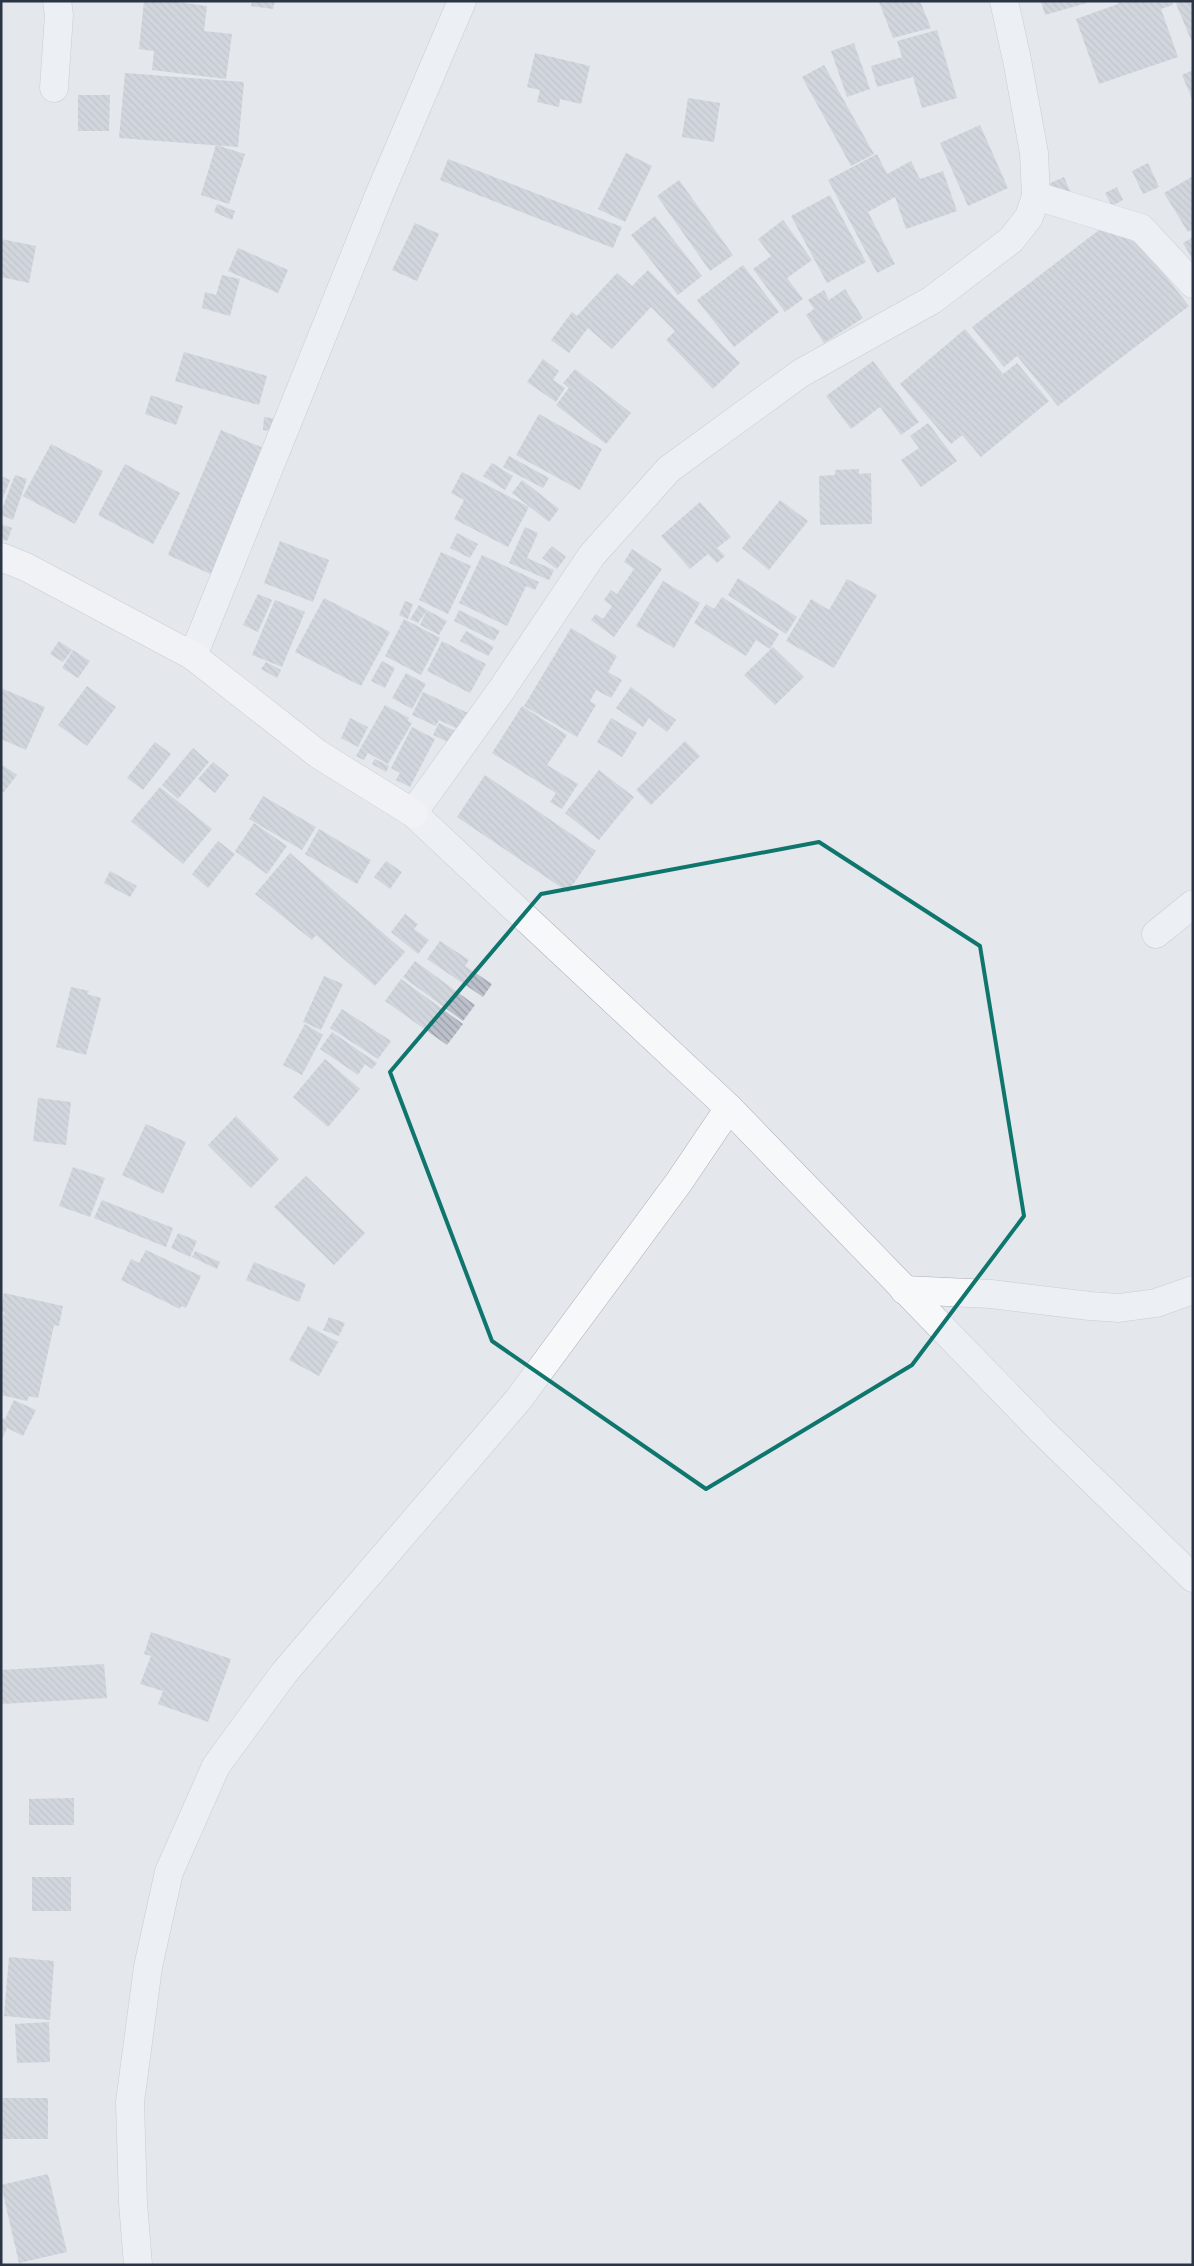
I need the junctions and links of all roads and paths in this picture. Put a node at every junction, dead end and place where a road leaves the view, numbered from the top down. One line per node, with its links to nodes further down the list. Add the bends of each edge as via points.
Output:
1 (57, 1): 4 (street)
2 (462, 1): 8 (street, via 380,193)
3 (1004, 1): 5 (street, via 1034,153)
4 (54, 88)
5 (1036, 196): 6 (street, via 1141,228); 9 (street, via 1029,216 1012,240 932,300 801,372 669,469 592,555)
6 (1193, 284)
7 (1, 557): 8 (street, via 26,567)
8 (193, 656): 9 (street, via 318,754)
9 (413, 814): 12 (street)
10 (1193, 904): 11 (street)
11 (1156, 934)
12 (729, 1108): 13 (street); 16 (street, via 674,1190 518,1400 284,1673 216,1766 169,1872 148,1967 130,2102)
13 (904, 1290): 14 (street, via 991,1294 1119,1308 1156,1303); 15 (street)
14 (1193, 1290)
15 (1193, 1578)
16 (138, 2265)

